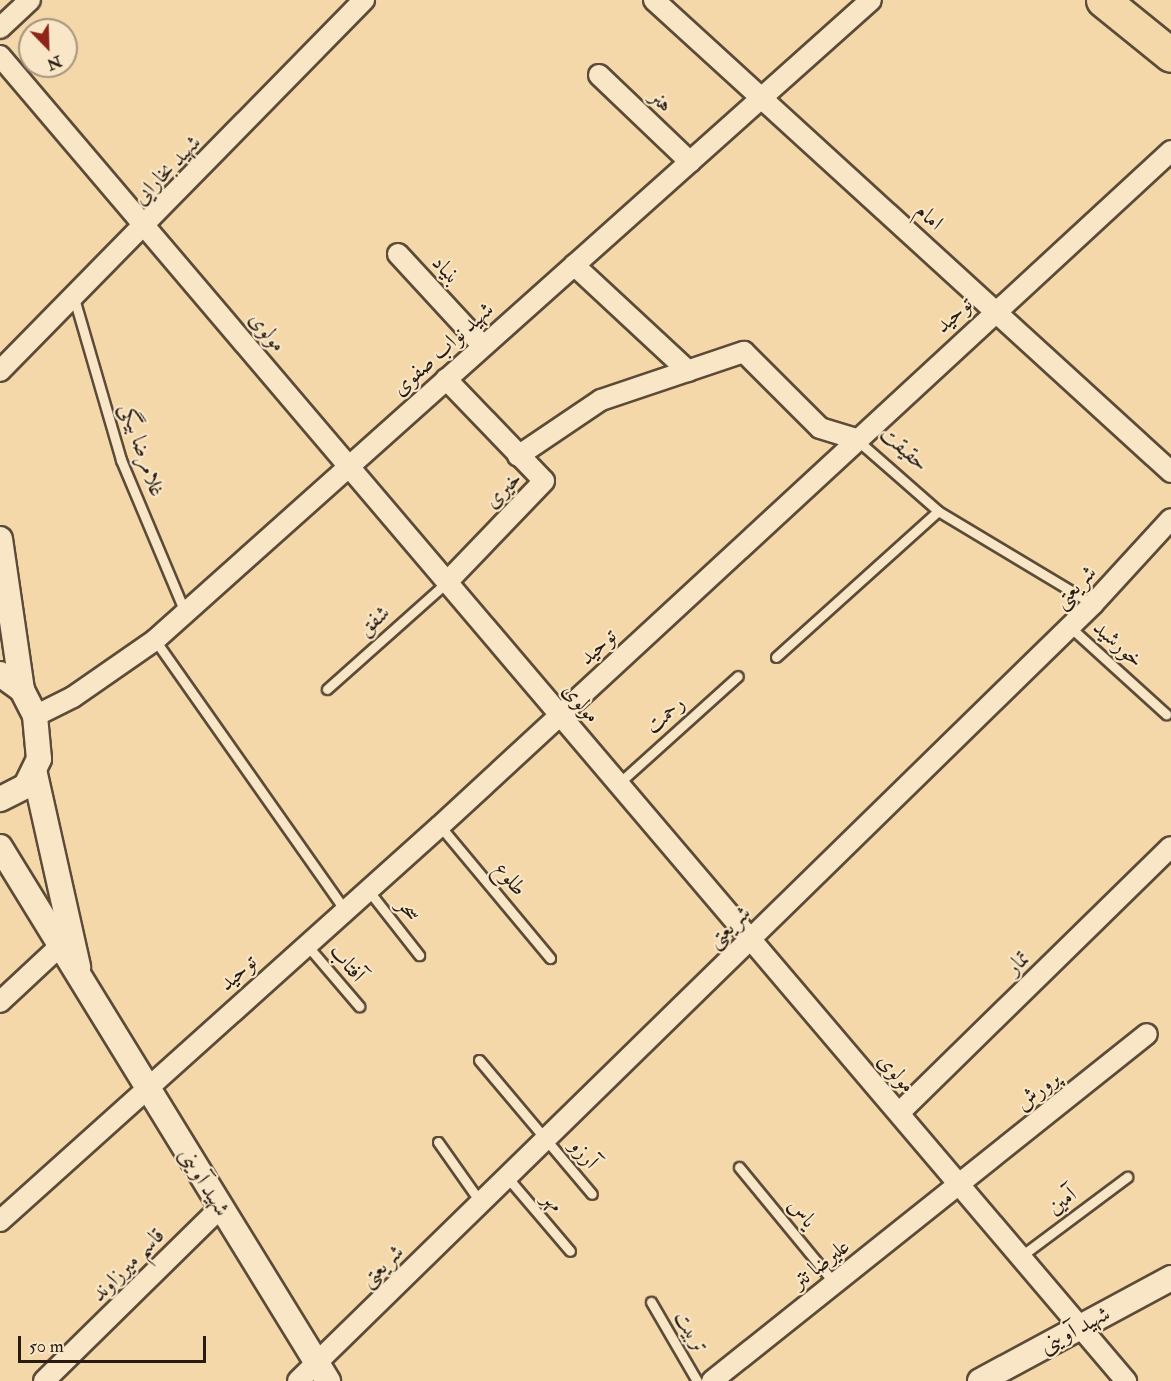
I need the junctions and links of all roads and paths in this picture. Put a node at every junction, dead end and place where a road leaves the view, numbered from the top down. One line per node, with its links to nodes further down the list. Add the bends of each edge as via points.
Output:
1 (30, 0): 6 (street)
2 (364, 0): 13 (street, شهید بخارایی)
3 (654, 0): 10 (street, امام)
4 (871, 0): 10 (street, شهید نواب صفوی)
5 (1103, 0): 7 (highway)
6 (0, 28)
7 (1171, 55)
8 (0, 56): 13 (street, مولوی)
9 (599, 75): 12 (street, هنر)
10 (762, 98): 12 (street, شهید نواب صفوی); 17 (street, امام)
11 (1171, 152): 17 (street, توحید)
12 (690, 162): 15 (street, شهید نواب صفوی)
13 (146, 227): 16 (street, شهید بخارایی); 24 (street, مولوی)
14 (398, 254): 18 (street, بنیاد)
15 (574, 265): 18 (street, شهید نواب صفوی); 19 (street)
16 (74, 298): 20 (street, شهید بخارایی); 31 (lane, غلامرضا بیگی, via 121,460)
17 (995, 309): 22 (street, توحید); 25 (street, امام)
18 (483, 346): 21 (street, شهید نواب صفوی)
19 (688, 370): 22 (street, حقیقت, via 744,352 820,428); 23 (street, حقیقت, via 601,400)
20 (0, 371)
21 (446, 379): 23 (street, خیری); 24 (street, شهید نواب صفوی)
22 (856, 439): 26 (lane, حقیقت); 40 (street, توحید)
23 (518, 456): 29 (street, خیری, via 544,482)
24 (348, 466): 29 (street, مولوی); 31 (street, شهید نواب صفوی)
25 (1171, 472)
26 (938, 511): 30 (lane, حقیقت); 34 (lane)
27 (1171, 519): 30 (street, شریعتی)
28 (0, 539): 38 (street)
29 (447, 582): 37 (lane, شفق); 40 (street, مولوی)
30 (1093, 604): 32 (street, شریعتی)
31 (185, 612): 33 (street, شهید نواب صفوی)
32 (1070, 627): 39 (lane, خورشید); 50 (street, شریعتی)
33 (155, 640): 41 (street, شهید نواب صفوی, via 74,697); 49 (lane)
34 (776, 657)
35 (0, 674): 38 (street)
36 (738, 676): 43 (lane, رحمت)
37 (327, 689)
38 (22, 690): 41 (street)
39 (1166, 714)
40 (560, 715): 43 (street, مولوی); 45 (street, توحید)
41 (35, 716): 42 (street, شهید آوینی, via 39,759)
42 (35, 774): 44 (street, via 26,786); 55 (street, شهید آوینی)
43 (618, 784): 50 (street, مولوی)
44 (0, 799)
45 (440, 825): 48 (street, توحید); 54 (lane, طلوع)
46 (0, 847): 52 (street, شهید آوینی)
47 (1171, 847): 61 (street, تمار)
48 (368, 890): 49 (street, توحید); 53 (lane, سحر)
49 (345, 910): 51 (street, توحید)
50 (750, 940): 61 (street, مولوی); 62 (street, شریعتی)
51 (306, 944): 57 (lane, آفتاب); 60 (street, توحید)
52 (58, 947): 55 (street, شهید آوینی); 56 (street)
53 (419, 955)
54 (550, 958)
55 (81, 981): 60 (street, شهید آوینی)
56 (0, 1002)
57 (359, 1006)
58 (1147, 1034): 67 (street, پرورش)
59 (479, 1060): 62 (lane, آرزو)
60 (146, 1087): 70 (street, شهید آوینی); 71 (street, توحید)
61 (899, 1113): 67 (street, مولوی)
62 (546, 1140): 65 (street, شریعتی); 68 (lane, آرزو)
63 (438, 1142): 69 (lane)
64 (739, 1167): 75 (lane, یاس)
65 (507, 1177): 69 (street, شریعتی); 72 (lane, مهر)
66 (1127, 1177): 73 (lane, آمین)
67 (960, 1185): 73 (street, مولوی); 75 (street, علیرضا تتر)
68 (592, 1194)
69 (481, 1203): 78 (street, شریعتی)
70 (220, 1208): 78 (street, شهید آوینی); 79 (street, قاسم میرزاوند)
71 (0, 1221)
72 (570, 1251)
73 (1020, 1257): 77 (street, مولوی)
74 (1171, 1278): 77 (street, شهید آوینی)
75 (835, 1284): 82 (street, علیرضا تتر)
76 (651, 1302): 81 (lane, تربیت)
77 (1080, 1327): 83 (street, شهید آوینی); 84 (street, مولوی)
78 (322, 1373): 80 (street, شریعتی)
79 (44, 1381)
80 (298, 1381)
81 (697, 1381)
82 (712, 1381)
83 (980, 1381)
84 (1126, 1381)

